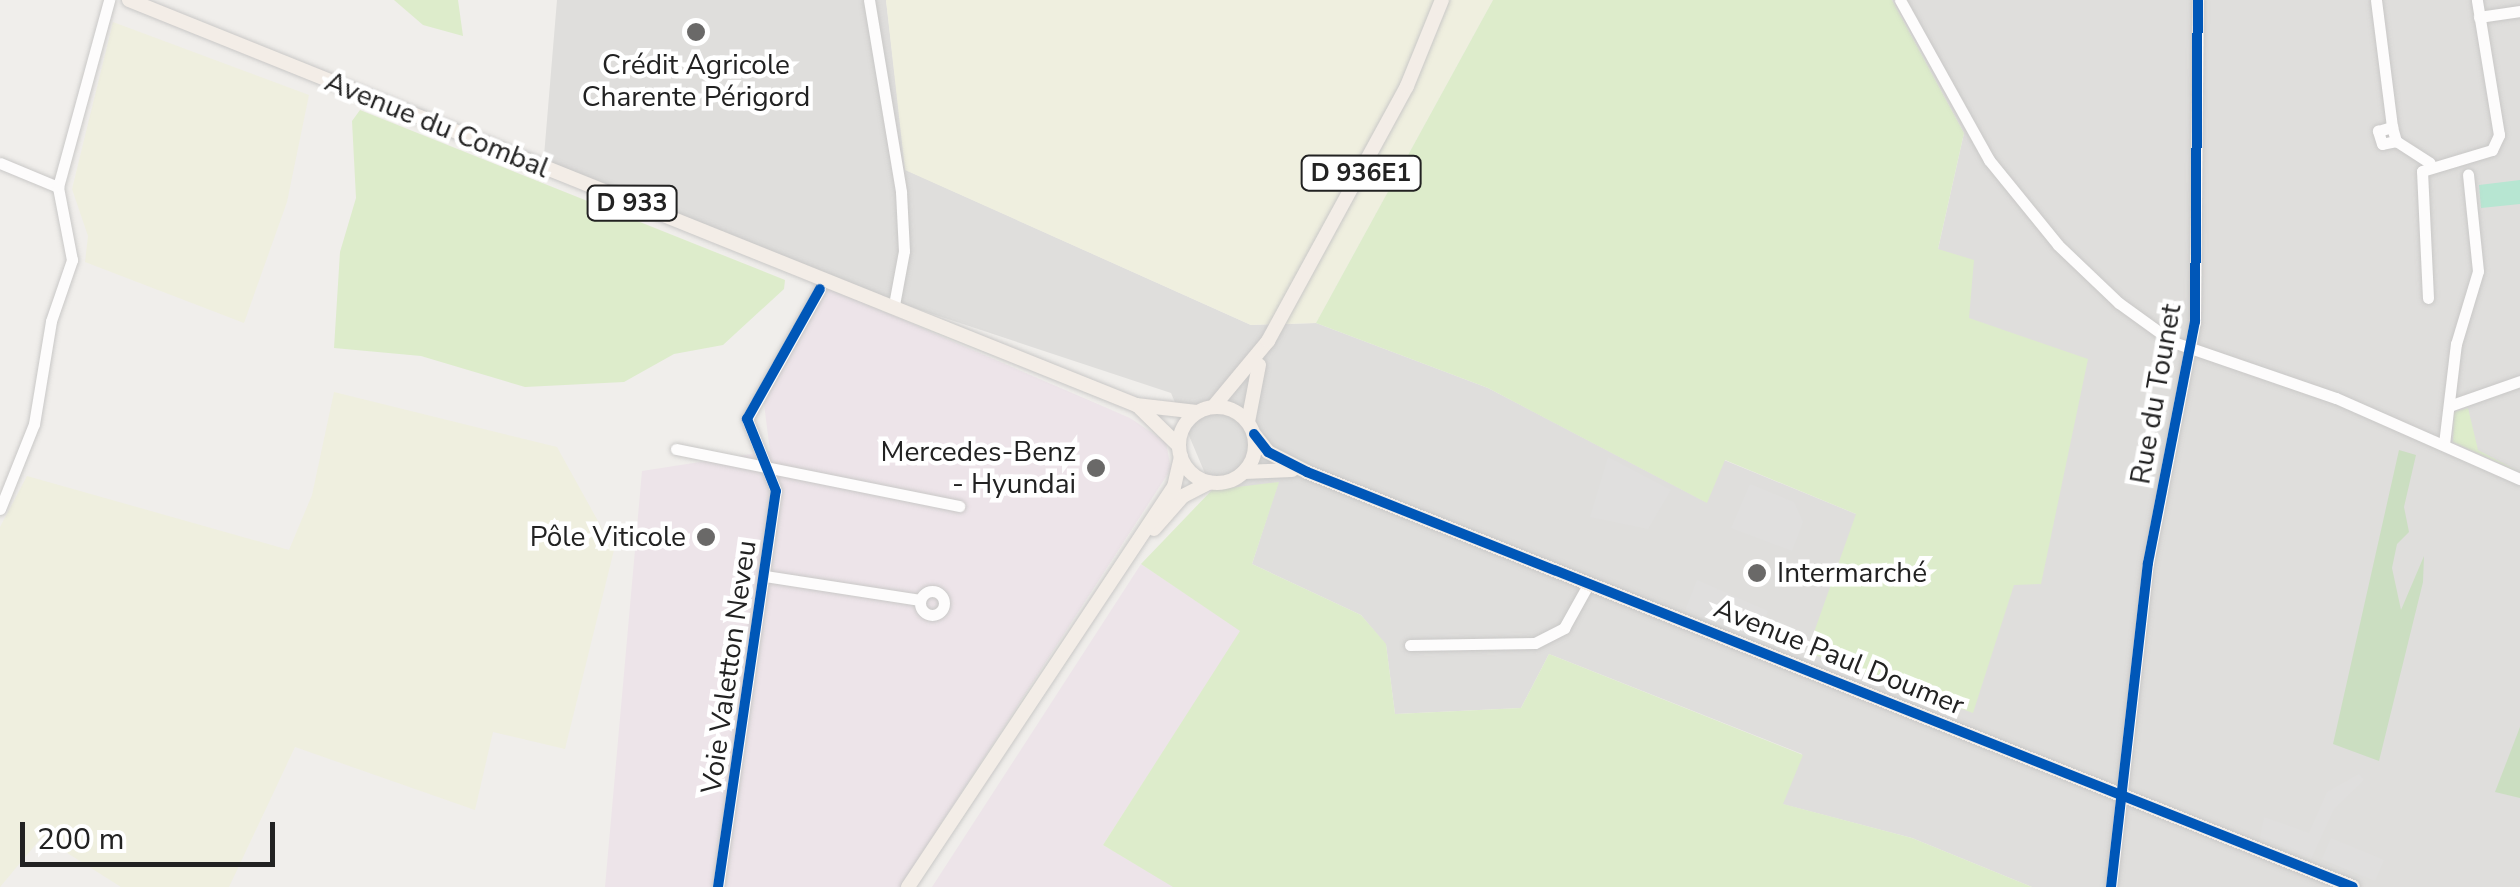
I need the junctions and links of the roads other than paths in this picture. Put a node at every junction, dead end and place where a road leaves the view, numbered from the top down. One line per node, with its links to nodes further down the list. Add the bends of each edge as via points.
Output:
1 (108, 0): 14 (street)
2 (130, 0): 17 (main road, Avenue du Combal / D 933)
3 (868, 0): 17 (street, via 901,192 904,251)
4 (1442, 0): 18 (main road, D 936E1, via 1407,86)
5 (1900, 0): 19 (street, via 1962,119 2028,211 2118,303)
6 (2198, 0): 19 (street, Rue du Tounet, via 2199,248)
7 (2376, 0): 12 (street, via 2396,142)
8 (2476, 0): 10 (street)
9 (2520, 11): 10 (street)
10 (2479, 18): 12 (street, via 2496,144)
11 (0, 162): 14 (street)
12 (2430, 163): 16 (street, via 2418,190)
13 (2468, 175): 23 (street, via 2478,271 2456,344)
14 (58, 188): 35 (street, via 72,260 51,321 34,424)
15 (817, 293): 29 (street, via 750,404 751,436)
16 (2428, 298)
17 (894, 304): 21 (main road, Avenue du Combal / D 933)
18 (1268, 341): 22 (main road, D 936E1); 25 (main road, D 936E1, via 1250,390)
19 (2190, 349): 26 (street); 40 (street, Rue du Tounet, via 2148,564)
20 (2520, 381): 23 (street)
21 (1136, 405): 24 (main road, D 933); 28 (main road, D 933)
22 (1214, 406): 24 (main road); 25 (main road)
23 (2449, 406): 26 (street)
24 (1197, 412): 28 (main road)
25 (1251, 428): 30 (main road); 31 (main road, via 1268,452)
26 (2444, 444): 32 (street)
27 (676, 448): 29 (street)
28 (1180, 452): 33 (main road); 42 (main road, via 1174,487)
29 (773, 469): 34 (street); 36 (street, Voie Valetton Neveu)
30 (1244, 472): 31 (main road); 33 (main road)
31 (1308, 472): 37 (main road, Avenue Paul Doumer)
32 (2520, 479)
33 (1210, 482): 43 (main road, via 1182,496 1140,546)
34 (959, 506)
35 (0, 509)
36 (765, 576): 38 (street); 41 (street, Voie Valetton Neveu)
37 (1590, 583): 39 (street, via 1564,628 1535,643); 40 (main road, Avenue Paul Doumer)
38 (920, 600)
39 (1410, 645)
40 (2122, 793): 44 (street, Rue du Tounet); 45 (main road, Avenue Paul Doumer)
41 (718, 887)
42 (908, 887)
43 (917, 887)
44 (2111, 887)
45 (2353, 887)

